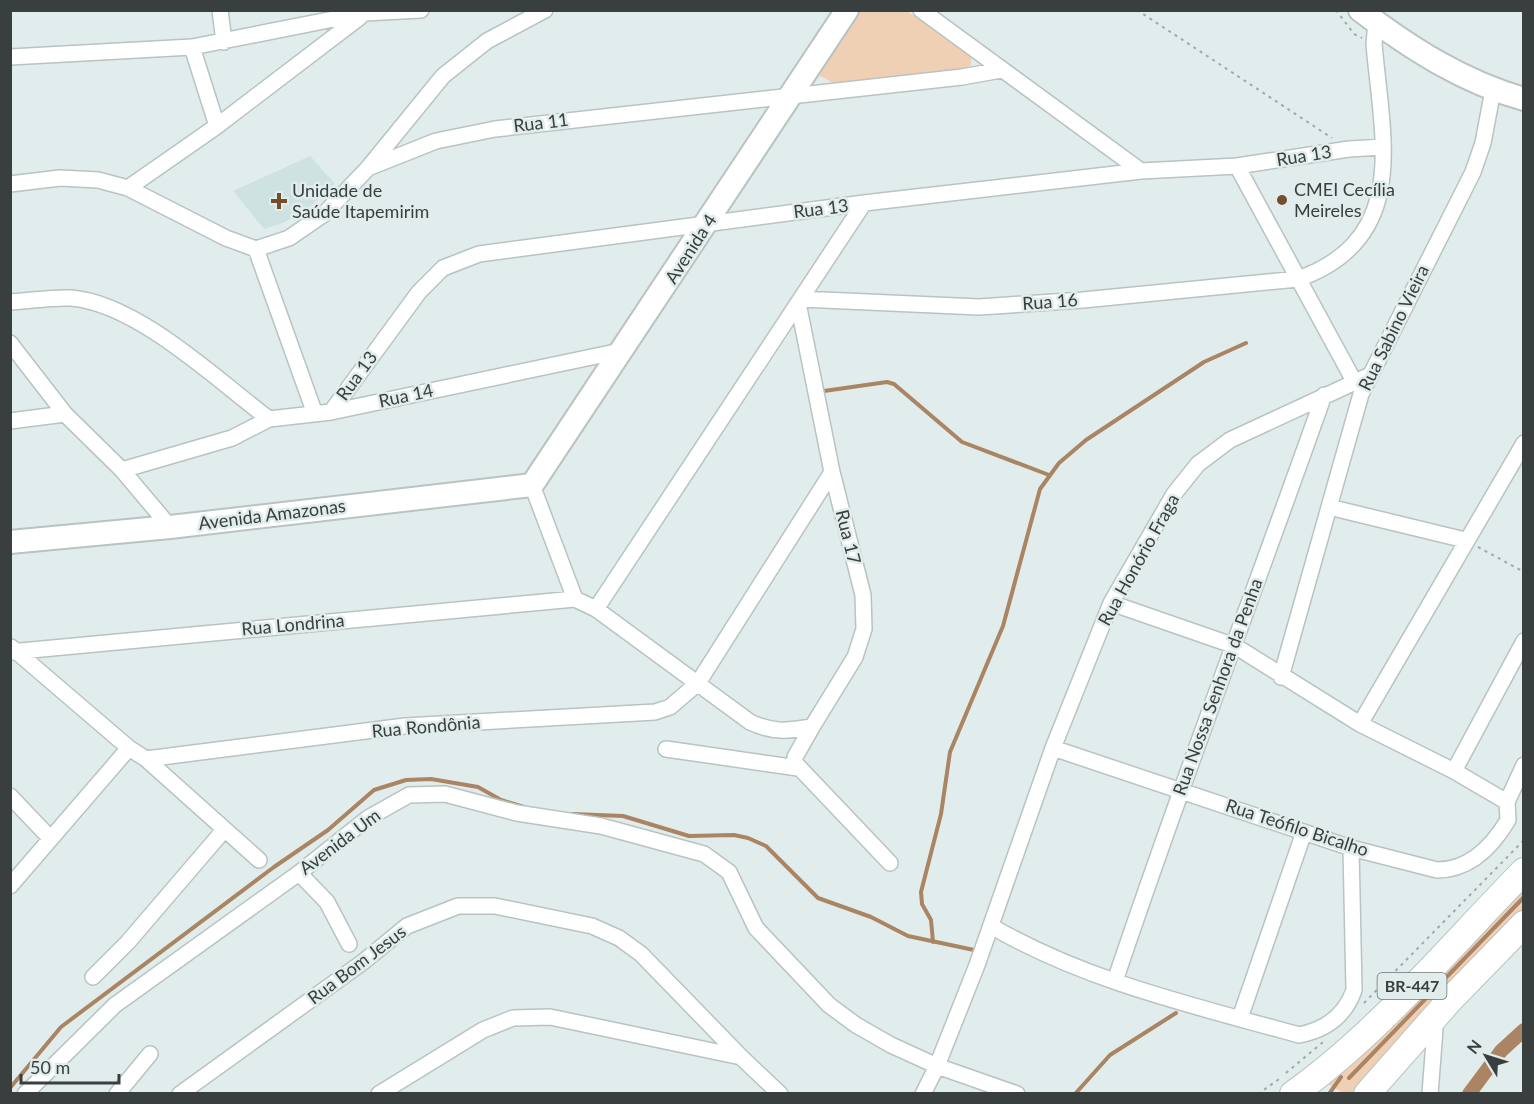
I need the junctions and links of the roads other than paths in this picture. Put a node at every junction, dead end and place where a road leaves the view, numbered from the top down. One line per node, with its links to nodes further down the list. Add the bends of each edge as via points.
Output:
1 (220, 10): 8 (street)
2 (421, 10): 6 (street)
3 (545, 10): 18 (street, via 487,41 443,76)
4 (847, 10): 13 (street, Avenida 4)
5 (921, 10): 11 (street)
6 (366, 12): 8 (street); 15 (street)
7 (1372, 22): 12 (street, via 1424,56); 16 (street, Rua 16)
8 (224, 42): 9 (street)
9 (192, 47): 10 (street); 15 (street)
10 (10, 57)
11 (1001, 69): 13 (street, Rua 11); 19 (street)
12 (1493, 90): 14 (street); 30 (street, Rua Sabino Vieira, via 1473,172)
13 (792, 94): 18 (street, Rua 11, via 495,129 436,141); 23 (street, Avenida 4)
14 (1524, 99)
15 (217, 126): 21 (street)
16 (1383, 147): 17 (street, Rua 13); 25 (street, Rua 16, via 1384,176 1376,209 1356,243 1325,269)
17 (1237, 166): 19 (street, Rua 13); 25 (street)
18 (368, 168): 24 (street, Rua 11, via 324,214 290,238)
19 (1141, 171): 22 (street, Rua 13)
20 (10, 184): 21 (street, via 60,178 98,180)
21 (128, 188): 24 (street)
22 (864, 203): 23 (street, Rua 13); 26 (street)
23 (707, 224): 29 (street, Avenida 4); 32 (street, Rua 13, via 478,254 443,268 419,292)
24 (256, 249): 34 (street)
25 (1298, 279): 26 (street, Rua 16, via 979,307); 30 (street)
26 (800, 301): 39 (street, Rua 17); 47 (street)
27 (10, 302): 35 (street, via 71,298 110,307 153,331)
28 (10, 343): 33 (street)
29 (625, 350): 32 (street, Rua 14); 40 (street, Avenida 4)
30 (1361, 379): 31 (street, Rua Honório Fraga); 41 (street, Rua Sabino Vieira)
31 (1324, 395): 46 (street, Rua Honório Fraga, via 1230,440 1198,464 1174,494); 49 (street, Rua Nossa Senhora da Penha)
32 (331, 412): 34 (street, Rua 14)
33 (65, 414): 36 (street); 38 (street)
34 (315, 414): 35 (street, Rua 14)
35 (269, 420): 38 (street, Rua 14, via 232,438)
36 (10, 421)
37 (1524, 443): 43 (street)
38 (122, 470): 42 (street)
39 (832, 472): 52 (street, Rua Rondônia); 54 (street, Rua 17, via 863,595 864,628 855,657)
40 (532, 486): 42 (street, Avenida Amazonas); 45 (street)
41 (1329, 507): 43 (street); 51 (street, Rua Sabino Vieira)
42 (170, 527): 44 (street, Avenida Amazonas)
43 (1465, 540): 53 (street)
44 (10, 542)
45 (575, 599): 47 (street); 50 (street, Rua Londrina)
46 (1111, 603): 49 (street); 56 (street, Rua Honório Fraga)
47 (596, 609): 52 (street)
48 (1524, 641): 61 (street)
49 (1235, 646): 51 (street); 62 (street, Rua Nossa Senhora da Penha)
50 (12, 650): 55 (street)
51 (1281, 677): 53 (street)
52 (698, 683): 54 (street, via 766,730); 58 (street, Rua Rondônia, via 670,707 655,712 405,726)
53 (1360, 724): 61 (street)
54 (812, 727): 59 (street, Rua 17)
55 (129, 748): 58 (street); 67 (street)
56 (1053, 748): 62 (street, Rua Teófilo Bicalho); 75 (street, Rua Honório Fraga)
57 (666, 749): 59 (street)
58 (146, 759): 65 (street)
59 (796, 763): 70 (street)
60 (1524, 765): 64 (street, Rua Teófilo Bicalho)
61 (1454, 771): 64 (street)
62 (1180, 789): 66 (street, Rua Teófilo Bicalho); 78 (street, Rua Nossa Senhora da Penha)
63 (10, 796): 67 (street)
64 (1507, 801): 68 (street, Rua Teófilo Bicalho, via 1508,820 1503,828 1475,858 1450,870)
65 (224, 830): 69 (street); 77 (street)
66 (1304, 832): 68 (street, Rua Teófilo Bicalho); 80 (street)
67 (51, 838): 73 (street)
68 (1351, 848): 80 (street, via 1354,990 1350,1003 1319,1031 1299,1035)
69 (259, 860)
70 (890, 863)
71 (1524, 871): 91 (main road, BR-447, via 1347,1052)
72 (299, 873): 76 (street, via 327,902); 83 (street, Avenida Um, via 368,818 418,794 445,794 517,813 601,826 704,854 729,872 756,928 829,1005 856,1025); 84 (street, Avenida Um, via 115,1005)
73 (10, 886)
74 (1524, 924): 79 (main road, BR-447)
75 (991, 926): 78 (street, via 1044,955); 83 (street, Rua Honório Fraga)
76 (349, 944)
77 (93, 977)
78 (1115, 981): 80 (street)
79 (1436, 1016): 92 (main road, BR-447); 93 (street)
80 (1240, 1018)
81 (150, 1054): 85 (street)
82 (741, 1058): 86 (street, Rua Bom Jesus, via 641,954 619,938 592,926 495,906 458,906 407,926); 87 (street, via 550,1017 513,1018 483,1030); 88 (street, Rua Bom Jesus)
83 (937, 1066): 89 (street, Rua Honório Fraga); 90 (street)
84 (25, 1094)
85 (117, 1094)
86 (180, 1094)
87 (379, 1094)
88 (780, 1094)
89 (923, 1094)
90 (1017, 1094)
91 (1293, 1094)
92 (1367, 1094)
93 (1430, 1094)

